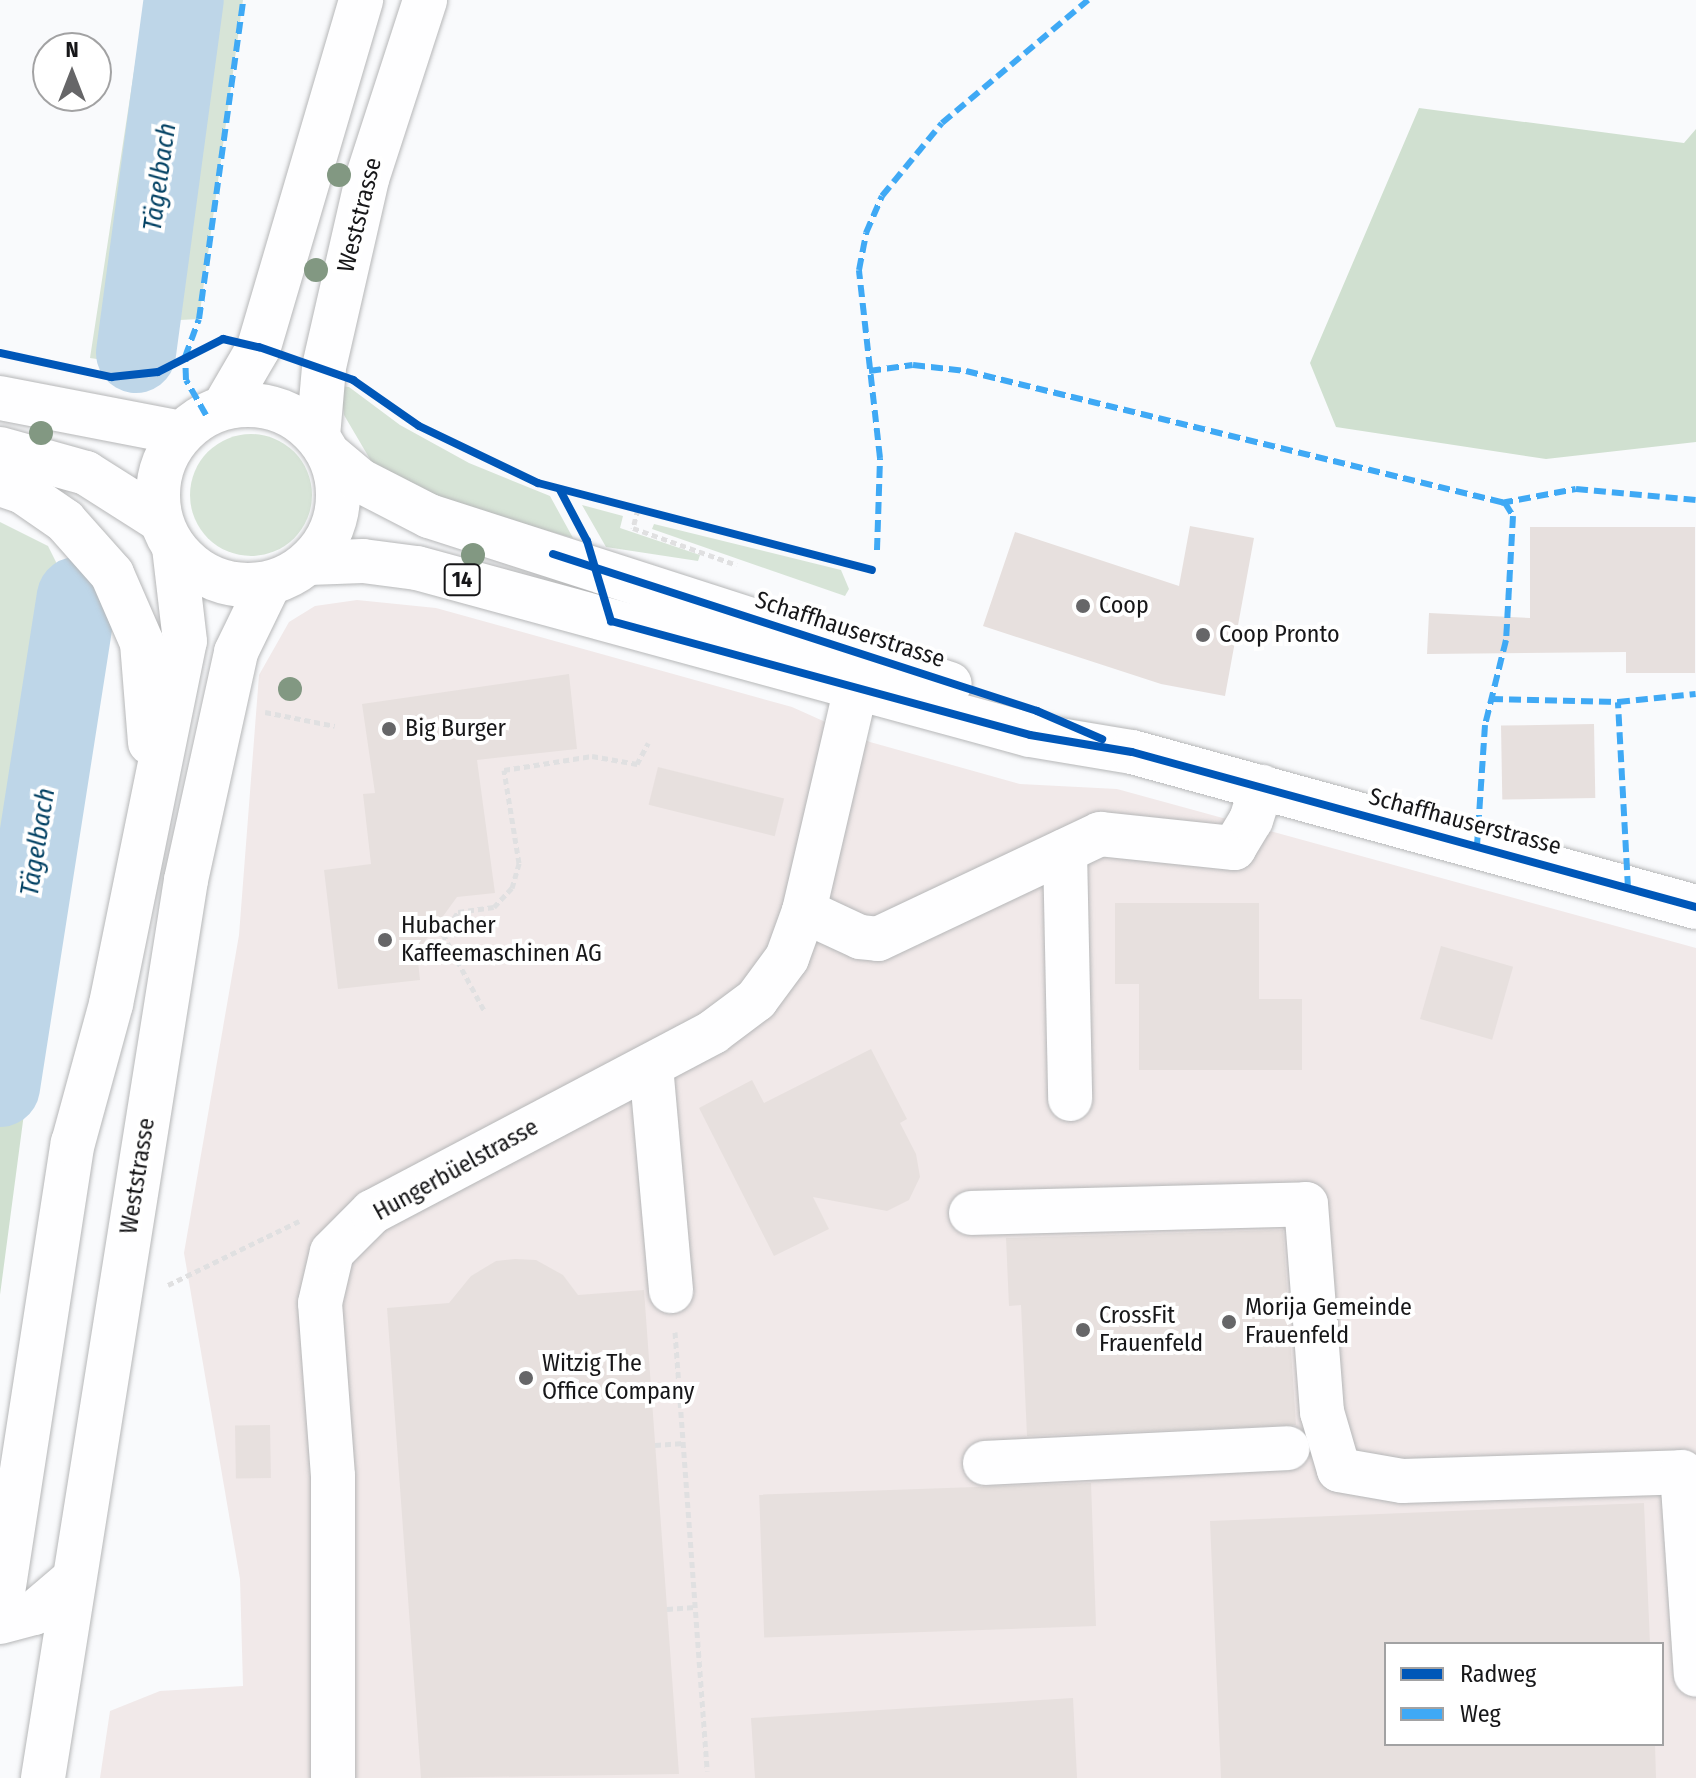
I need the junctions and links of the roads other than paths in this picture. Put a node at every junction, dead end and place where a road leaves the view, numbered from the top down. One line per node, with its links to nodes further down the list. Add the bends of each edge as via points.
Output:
1 (361, 0): 4 (main road, via 259,347)
2 (425, 0): 6 (main road, Weststrasse, via 367,179 324,367)
3 (0, 398): 5 (main road)
4 (224, 407): 5 (main road); 6 (main road, via 275,408)
5 (181, 433): 9 (main road, via 164,459 158,489)
6 (325, 447): 10 (main road, via 338,512 328,539); 12 (main road, Schaffhauserstrasse / 14, via 359,480 429,516)
7 (0, 449): 9 (main road, via 86,473)
8 (0, 484): 13 (main road, via 23,492 65,521 117,585 142,643)
9 (167, 534): 11 (main road, via 216,580); 13 (main road, via 185,641)
10 (309, 563): 11 (main road); 12 (main road, Schaffhauserstrasse / 14, via 417,568)
11 (269, 584): 25 (main road, Weststrasse, via 236,652 208,764)
12 (853, 670): 14 (main road, Schaffhauserstrasse / 14, via 1037,711 1132,752); 17 (main road, Hungerbüelstrasse)
13 (152, 784): 24 (main road, via 111,1004 73,1143)
14 (1262, 787): 15 (main road, via 1234,848 1100,834); 16 (main road, Schaffhauserstrasse / 14)
15 (1065, 851): 17 (main road, via 878,939 860,937); 19 (main road)
16 (1696, 907)
17 (804, 911): 18 (main road, Hungerbüelstrasse, via 787,958 756,1000 713,1032)
18 (651, 1066): 21 (main road); 30 (main road, Hungerbüelstrasse, via 372,1212 332,1252 320,1303 333,1476)
19 (1070, 1099)
20 (971, 1213): 28 (main road, via 1306,1204 1322,1412 1339,1470 1402,1481 1682,1472)
21 (671, 1291)
22 (1288, 1448): 23 (main road)
23 (985, 1463)
24 (4, 1557): 26 (main road)
25 (74, 1579): 27 (main road, via 34,1613); 29 (main road, Weststrasse)
26 (0, 1612)
27 (0, 1622)
28 (1696, 1675)
29 (43, 1778)
30 (333, 1778)

